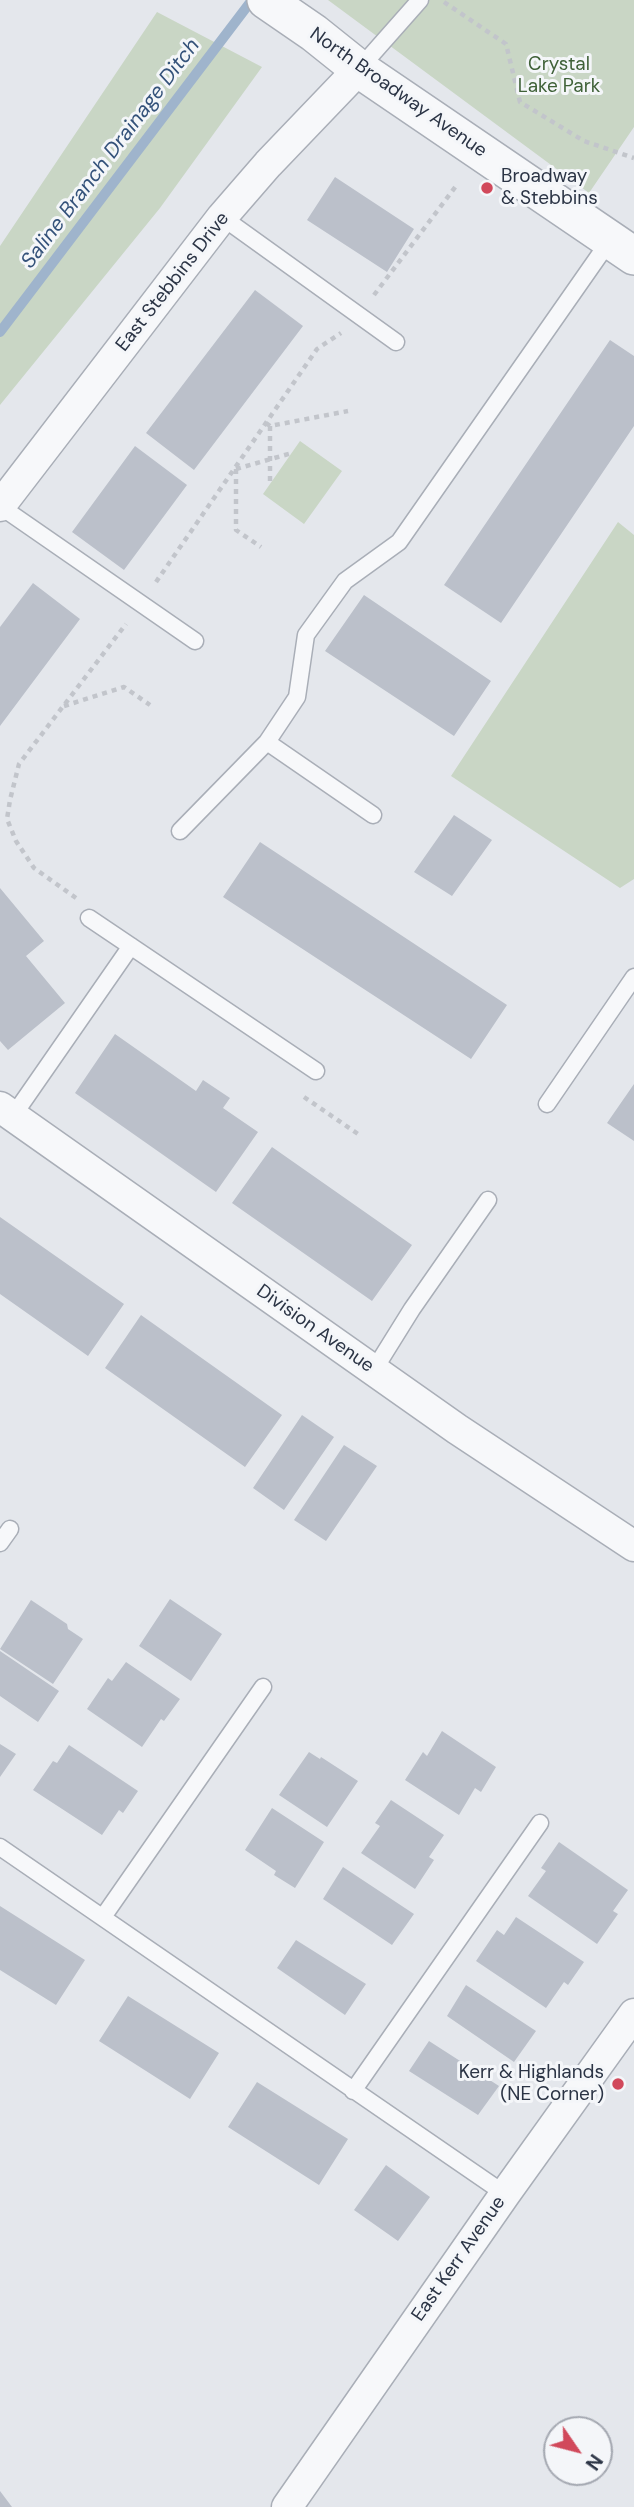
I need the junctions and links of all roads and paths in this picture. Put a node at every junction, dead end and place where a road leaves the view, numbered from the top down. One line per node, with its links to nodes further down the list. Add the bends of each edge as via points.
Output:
1 (266, 0): 4 (street, North Broadway Avenue)
2 (420, 0): 4 (lane)
3 (441, 0): 5 (path, via 506,44 520,103 584,141)
4 (359, 69): 7 (street, East Stebbins Drive); 8 (street, North Broadway Avenue)
5 (634, 158)
6 (456, 186): 9 (path)
7 (222, 217): 9 (lane); 17 (street, East Stebbins Drive)
8 (622, 248): 23 (lane, via 399,542 345,581 306,635 297,697)
9 (359, 315): 10 (lane); 12 (path, via 351,327 317,349)
10 (396, 342)
11 (348, 411): 12 (path)
12 (268, 425): 14 (path); 15 (path)
13 (292, 453): 14 (path)
14 (269, 459): 15 (path); 16 (path)
15 (235, 469): 18 (path, via 236,530); 19 (path)
16 (270, 483)
17 (0, 506): 19 (lane)
18 (261, 547)
19 (141, 604): 20 (lane); 22 (path)
20 (195, 641)
21 (150, 705): 22 (path, via 124,687)
22 (63, 706): 26 (path, via 19,764 7,819 34,868 86,905)
23 (267, 742): 24 (lane); 25 (lane)
24 (373, 815)
25 (180, 831)
26 (89, 918): 27 (lane)
27 (131, 946): 29 (lane); 31 (lane)
28 (634, 977): 30 (lane)
29 (316, 1071): 32 (path, via 301,1095)
30 (547, 1104)
31 (6, 1111): 34 (street, Division Avenue)
32 (358, 1134)
33 (488, 1200): 34 (lane)
34 (374, 1370): 37 (street, Division Avenue)
35 (10, 1528): 36 (lane)
36 (0, 1543)
37 (634, 1546)
38 (263, 1687): 41 (lane)
39 (540, 1823): 43 (lane)
40 (0, 1847): 41 (lane)
41 (103, 1917): 43 (lane)
42 (631, 2025): 44 (street, East Kerr Avenue)
43 (353, 2091): 44 (lane)
44 (505, 2194): 45 (street, East Kerr Avenue)
45 (287, 2507)

